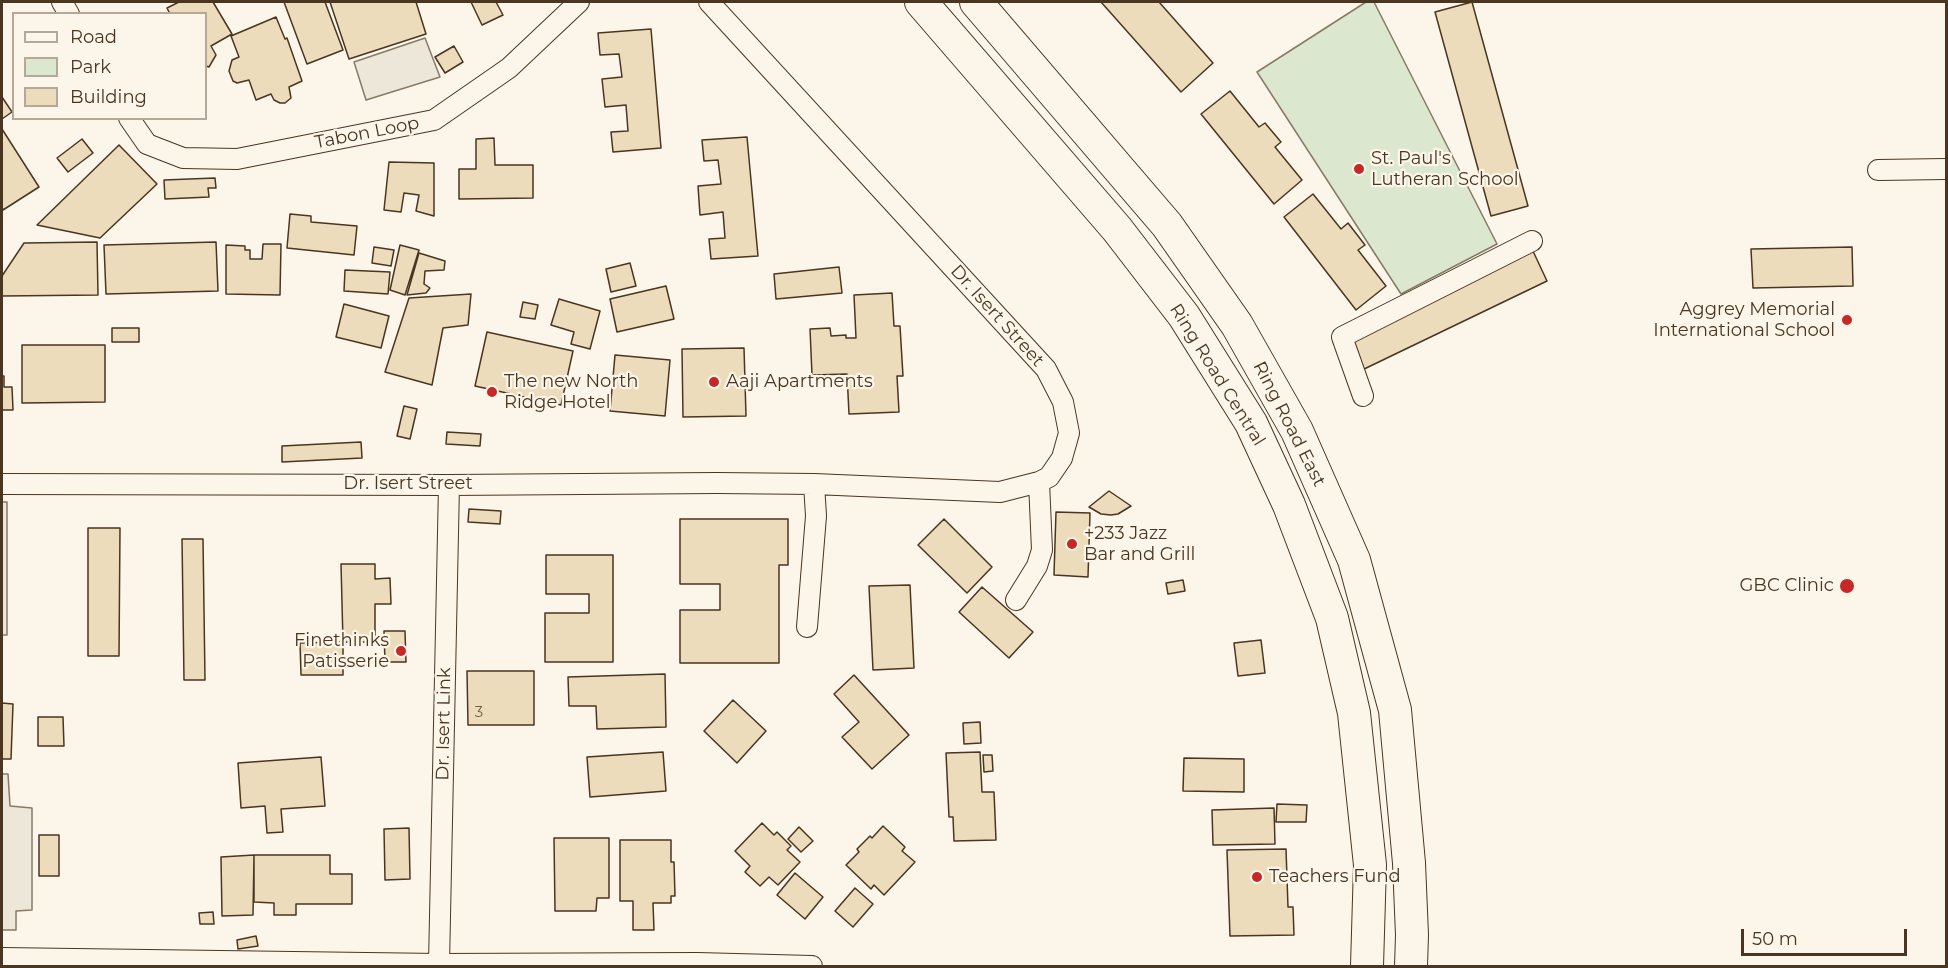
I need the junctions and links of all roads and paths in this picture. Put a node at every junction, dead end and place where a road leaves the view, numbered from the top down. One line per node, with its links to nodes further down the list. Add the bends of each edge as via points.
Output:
1 (579, 2): 5 (street, Tabon Loop, via 509,68 434,120 237,159 183,158 147,144)
2 (709, 2): 10 (street, Dr. Isert Street, via 1046,369 1063,402 1069,433 1062,458 1049,477)
3 (921, 2): 19 (main road, Ring Road Central, via 1118,229 1184,316 1251,423 1289,505 1332,618 1354,713 1370,865)
4 (976, 2): 20 (main road, Ring Road East, via 1167,225 1237,325 1297,431 1354,560 1395,710 1409,863)
5 (130, 120)
6 (1947, 169): 7 (street)
7 (1878, 170)
8 (1532, 241): 9 (street, via 1342,337)
9 (1363, 396)
10 (1039, 482): 12 (street, Dr. Isert Street, via 1000,492); 14 (street, via 1042,550)
11 (2, 484): 13 (street, Dr. Isert Street)
12 (814, 484): 13 (street, Dr. Isert Street); 15 (street, via 816,516)
13 (449, 485): 17 (street, Dr. Isert Link)
14 (1016, 600)
15 (807, 627)
16 (2, 958): 17 (street)
17 (439, 964): 18 (street)
18 (812, 966)
19 (1367, 966)
20 (1411, 966)

